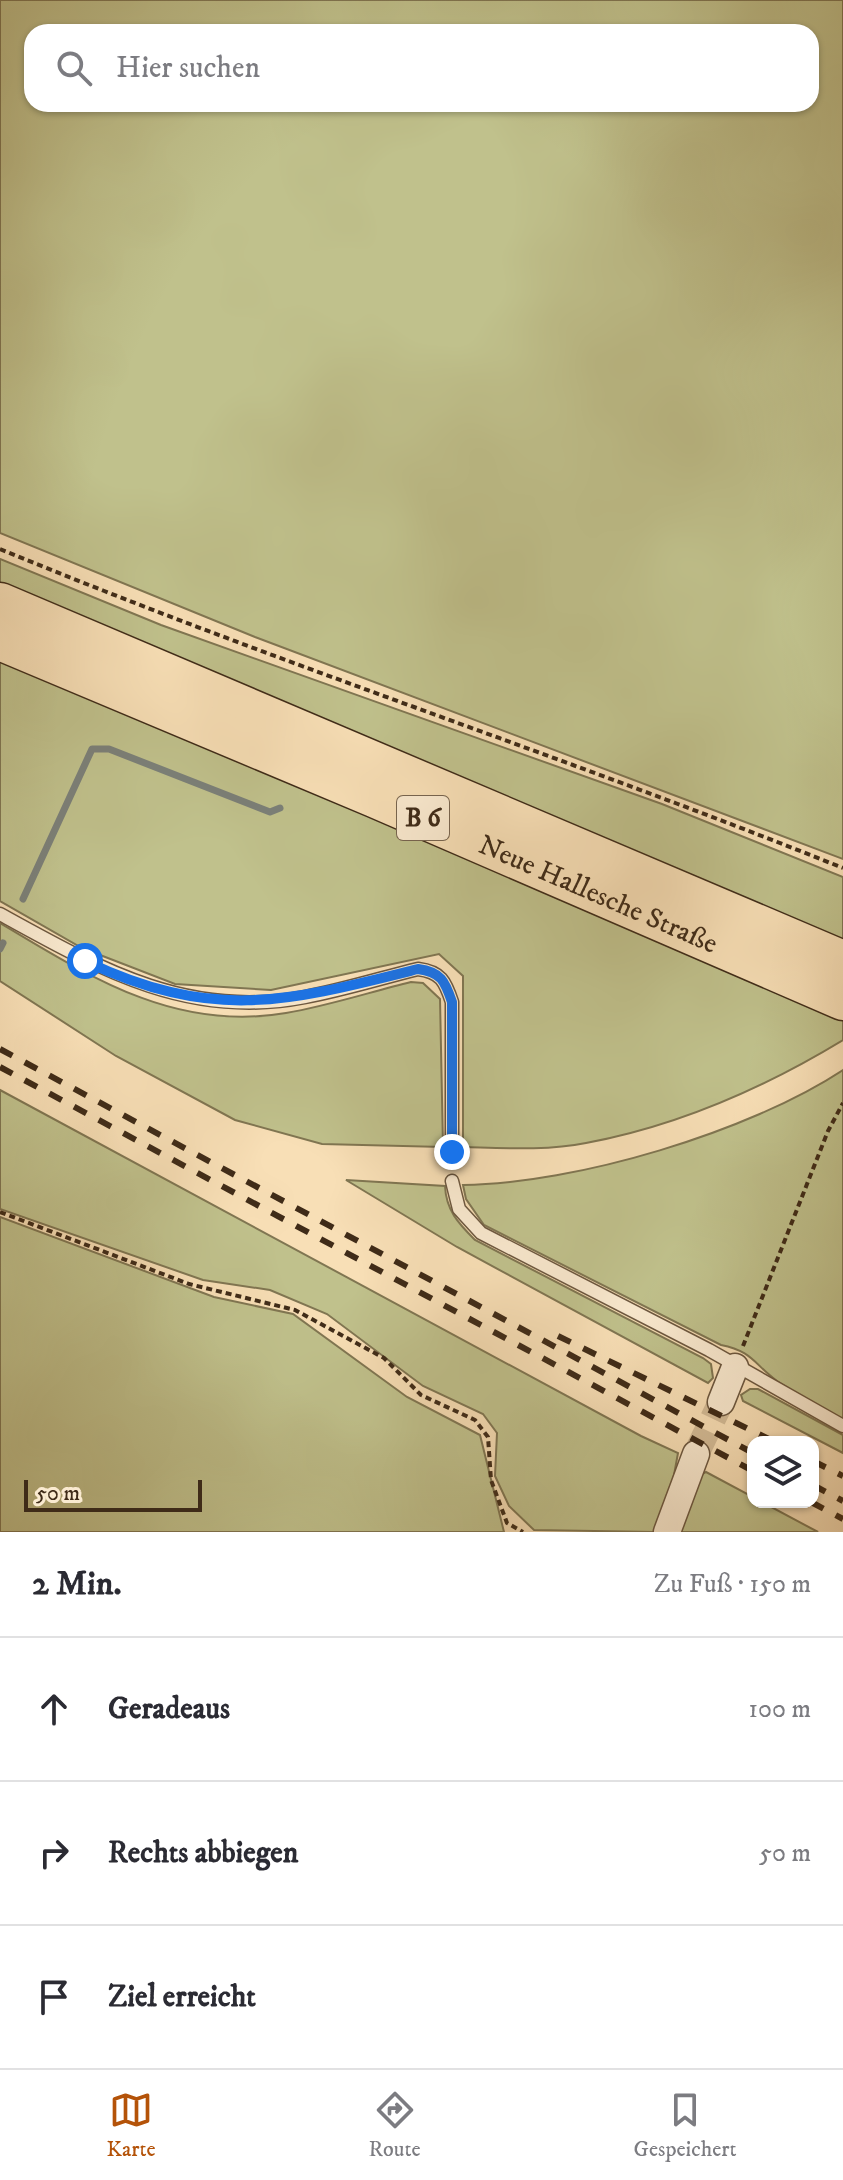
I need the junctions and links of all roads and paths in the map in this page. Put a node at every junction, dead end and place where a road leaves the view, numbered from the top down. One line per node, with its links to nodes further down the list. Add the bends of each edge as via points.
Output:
1 (0, 549): 4 (path)
2 (0, 603): 6 (main road, Neue Hallesche Straße / B 6)
3 (0, 640): 7 (main road, Neue Hallesche Straße / B 6)
4 (843, 868)
5 (0, 914): 9 (lane, via 117,976 205,999 303,998 418,969 435,971 446,981 452,1002)
6 (843, 961)
7 (843, 1000)
8 (843, 1103): 12 (path)
9 (452, 1152)
10 (452, 1181): 12 (lane, via 459,1209 481,1233)
11 (0, 1212): 16 (path, via 189,1284 295,1310 384,1358 421,1395 475,1420 488,1437 491,1480 507,1523)
12 (735, 1367): 13 (street); 14 (lane)
13 (721, 1402)
14 (843, 1426)
15 (696, 1454): 17 (street)
16 (523, 1532)
17 (667, 1532)

